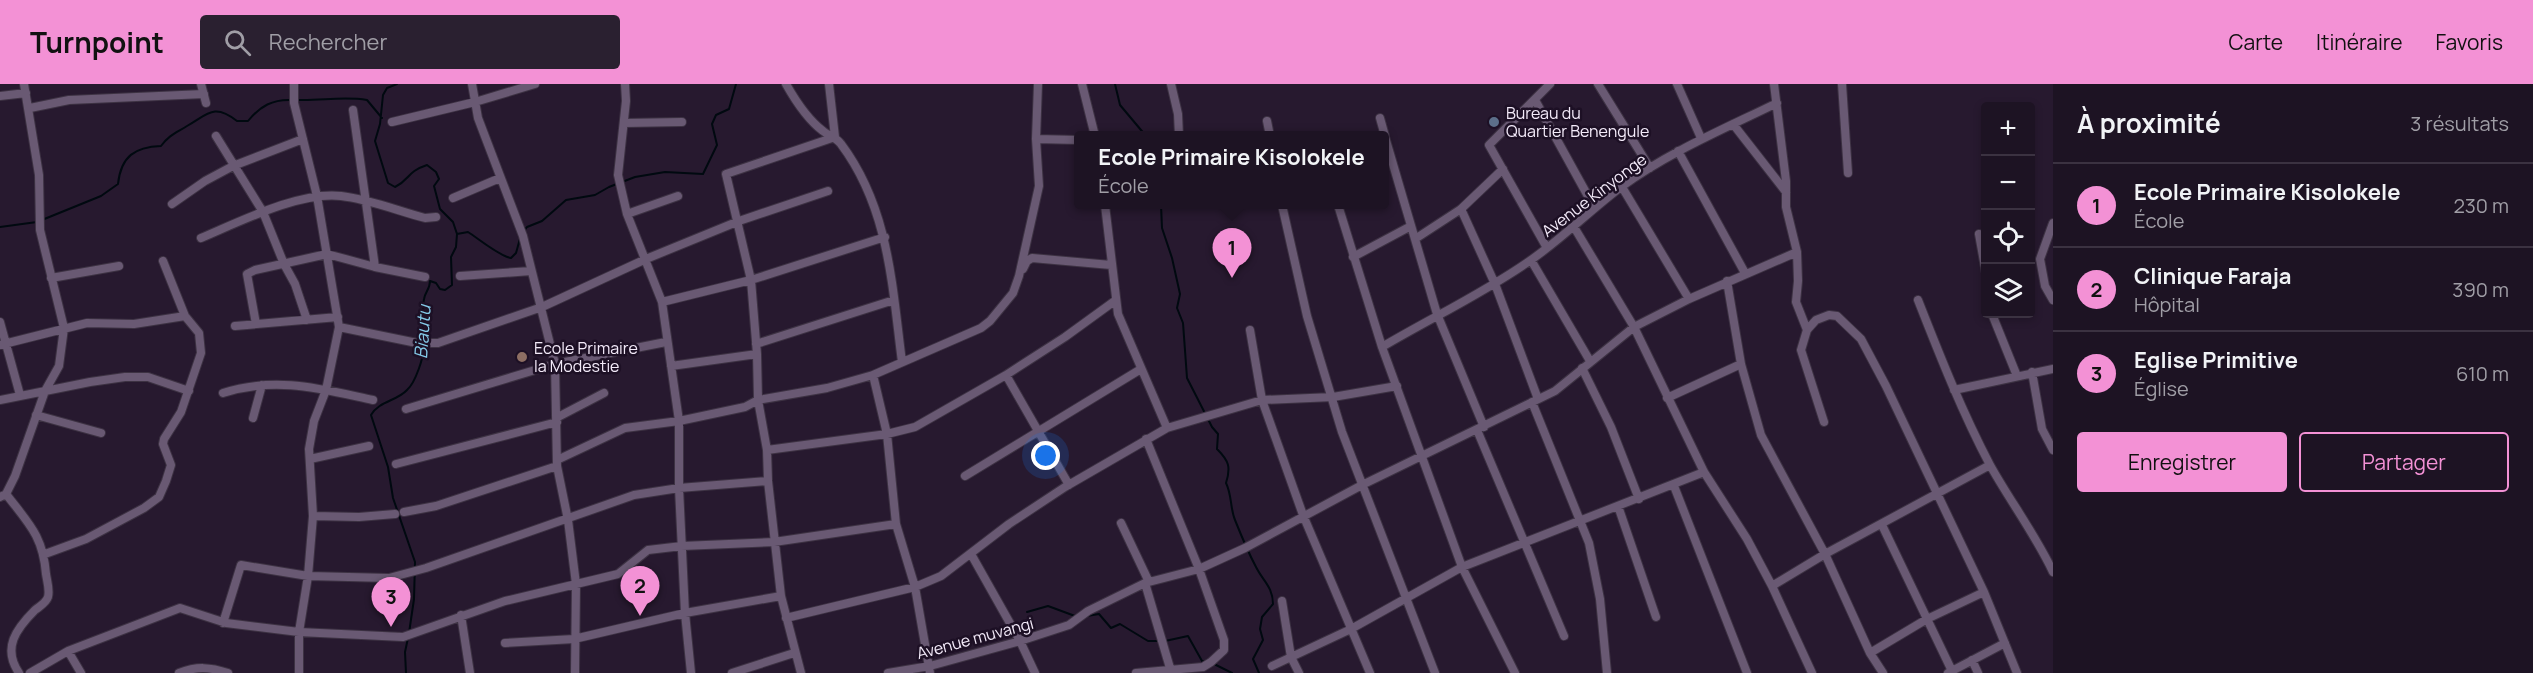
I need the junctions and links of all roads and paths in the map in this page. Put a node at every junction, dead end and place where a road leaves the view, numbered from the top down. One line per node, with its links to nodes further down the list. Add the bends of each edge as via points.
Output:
1 (24, 84): 17 (street)
2 (201, 84): 18 (street)
3 (294, 84): 39 (street)
4 (472, 84): 21 (street)
5 (535, 84): 21 (street)
6 (625, 84): 30 (street)
7 (786, 84): 37 (street, via 823,132)
8 (829, 84): 37 (street)
9 (1038, 84): 40 (street)
10 (1082, 84): 32 (street)
11 (1171, 84): 33 (street)
12 (1550, 84): 20 (street)
13 (1598, 84): 45 (street)
14 (1677, 84): 38 (street)
15 (1774, 84): 23 (street)
16 (1842, 84): 47 (street)
17 (26, 93): 19 (street); 24 (street)
18 (204, 94): 22 (street); 24 (street, via 69,100)
19 (0, 96)
20 (1535, 100): 46 (street, via 1489,145); 57 (street)
21 (475, 102): 28 (street); 48 (street)
22 (206, 103)
23 (1778, 103): 31 (street, Avenue Kinyonge); 51 (street)
24 (30, 108): 90 (street, via 40,192 39,230)
25 (353, 110): 55 (street)
26 (1380, 118): 35 (street)
27 (1267, 121): 34 (street)
28 (392, 122)
29 (682, 122): 30 (street)
30 (624, 123): 63 (street, via 618,175)
31 (1733, 124): 38 (street, Avenue Kinyonge); 51 (street)
32 (1094, 131)
33 (1179, 131)
34 (1269, 131)
35 (1384, 131)
36 (216, 136): 44 (street)
37 (835, 137): 65 (street, via 726,174); 70 (street, via 865,179)
38 (1701, 138): 43 (street, Avenue Kinyonge)
39 (303, 139): 44 (street); 52 (street)
40 (1036, 140): 41 (street); 88 (street, via 1039,186)
41 (1074, 140)
42 (1389, 150): 67 (street)
43 (1678, 151): 45 (street, Avenue Kinyonge); 86 (street)
44 (233, 166): 56 (street); 62 (street)
45 (1650, 168): 49 (street, Avenue Kinyonge)
46 (1503, 169): 61 (street); 73 (street)
47 (1848, 173)
48 (500, 178): 54 (street); 85 (street, via 524,236)
49 (1622, 187): 57 (street, Avenue Kinyonge); 94 (street)
50 (828, 191): 65 (street)
51 (1786, 192): 74 (street)
52 (317, 196): 55 (street, via 340,195); 62 (street); 75 (street)
53 (678, 196): 63 (street)
54 (453, 198)
55 (367, 202): 64 (street); 84 (street)
56 (172, 204)
57 (1594, 207): 68 (street, Avenue Kinyonge)
58 (1105, 209): 82 (street)
59 (1283, 209): 140 (street, via 1307,316)
60 (1339, 209): 76 (street)
61 (1461, 209): 72 (street); 93 (street)
62 (263, 212): 71 (street); 80 (street)
63 (627, 214): 77 (street)
64 (436, 218)
65 (739, 221): 77 (street); 91 (street)
66 (2053, 223): 98 (street, via 2040,259 2045,286)
67 (1411, 226): 72 (street); 76 (street)
68 (1574, 226): 73 (street, Avenue Kinyonge); 110 (street)
69 (1979, 234): 81 (street)
70 (885, 237): 91 (street); 95 (street)
71 (201, 238)
72 (1415, 239): 101 (street)
73 (1547, 248): 78 (street, Avenue Kinyonge)
74 (1797, 252): 86 (street, Avenue muvangi); 113 (street, via 1796,302)
75 (327, 254): 80 (street); 84 (street); 103 (street)
76 (1353, 257): 117 (street)
77 (646, 259): 99 (street); 100 (street)
78 (1531, 260): 93 (street, Avenue Kinyonge); 119 (street)
79 (163, 261): 102 (street)
80 (284, 264): 105 (street); 107 (street, via 247,274)
81 (1984, 264)
82 (1111, 265): 88 (street, via 1032,258); 96 (street)
83 (119, 266): 90 (street)
84 (375, 267): 89 (street)
85 (531, 271): 87 (street); 100 (street)
86 (1745, 273): 92 (street, Avenue muvangi)
87 (460, 276)
88 (1019, 276): 120 (street, via 1013,293 981,328)
89 (424, 277)
90 (51, 278): 111 (street)
91 (751, 280): 99 (street); 116 (street)
92 (1727, 281): 94 (street, Avenue muvangi); 122 (street)
93 (1495, 284): 101 (street, Avenue Kinyonge); 146 (street)
94 (1689, 298): 110 (street, Avenue muvangi)
95 (894, 300): 116 (street); 120 (street)
96 (1116, 300): 125 (street); 129 (street)
97 (1918, 300): 134 (street)
98 (2053, 300)
99 (662, 302): 114 (street)
100 (542, 308): 109 (street, via 438,343 417,343); 121 (street)
101 (1437, 314): 117 (street, Avenue Kinyonge); 154 (street)
102 (185, 316): 111 (street, via 135,324 87,323); 136 (street, via 199,333 201,353)
103 (338, 317): 105 (street); 109 (street)
104 (1994, 318): 130 (street)
105 (307, 320): 107 (street)
106 (0, 322): 115 (street)
107 (256, 324): 108 (street)
108 (235, 326)
109 (339, 327): 133 (street)
110 (1634, 327): 119 (street, Avenue muvangi); 141 (street)
111 (64, 328): 115 (street); 135 (street, via 58,366)
112 (1250, 330): 145 (street)
113 (1807, 330): 152 (street, via 1801,350); 174 (street, via 1816,320 1837,316 1861,339)
114 (666, 342): 121 (street); 123 (street)
115 (3, 344): 139 (street)
116 (756, 344): 118 (street)
117 (1382, 347): 132 (street)
118 (757, 354): 123 (street); 144 (street)
119 (1590, 361): 124 (street, Avenue muvangi)
120 (902, 362): 128 (street)
121 (555, 364): 147 (street); 150 (street)
122 (1741, 364): 141 (street); 192 (street, via 1761,435)
123 (670, 366): 151 (street)
124 (1582, 368): 146 (street, Avenue muvangi, via 1555,391); 176 (street, via 1611,427)
125 (1141, 369): 153 (street); 155 (street)
126 (2053, 369): 127 (street)
127 (2032, 372): 130 (street); 161 (street, via 2042,429)
128 (873, 375): 144 (street); 157 (street)
129 (1006, 375): 155 (street); 157 (street, via 915,427)
130 (2018, 376): 134 (street)
131 (262, 385): 133 (street); 137 (street); 149 (street)
132 (1397, 386): 140 (street); 162 (street)
133 (326, 390): 143 (street); 163 (street, via 314,421)
134 (1954, 390): 166 (street)
135 (45, 391): 136 (street, via 147,377); 139 (street); 148 (street)
136 (189, 391): 190 (street, via 164,439 171,465 159,497 86,539)
137 (223, 393)
138 (604, 393): 150 (street)
139 (20, 395): 142 (street)
140 (1333, 397): 145 (street); 171 (street)
141 (1667, 398): 167 (street)
142 (0, 400)
143 (373, 400)
144 (758, 400): 151 (street); 160 (street)
145 (1262, 400): 153 (street); 180 (street)
146 (1535, 400): 154 (street, Avenue muvangi); 183 (street)
147 (406, 409)
148 (36, 415): 156 (street); 175 (street, via 15,476)
149 (254, 418)
150 (558, 420): 164 (street); 165 (street)
151 (679, 421): 164 (street, via 625,428); 173 (street)
152 (1824, 422)
153 (1167, 428): 158 (street)
154 (1481, 428): 162 (street, Avenue muvangi); 188 (street)
155 (1040, 431): 168 (street); 170 (street)
156 (101, 433)
157 (887, 434): 160 (street); 185 (street)
158 (1146, 439): 170 (street); 194 (street)
159 (369, 446): 163 (street)
160 (767, 450): 169 (street)
161 (2053, 450)
162 (1421, 456): 171 (street, Avenue muvangi); 193 (street)
163 (310, 459): 181 (street)
164 (557, 463): 178 (street, via 436,506); 182 (street)
165 (396, 464)
166 (1990, 465): 174 (street); 195 (street)
167 (1704, 472): 172 (street); 200 (street)
168 (965, 476)
169 (768, 481): 173 (street); 187 (street)
170 (1069, 485): 191 (street)
171 (1362, 485): 180 (street, Avenue muvangi); 203 (street)
172 (1674, 486): 176 (street); 246 (street)
173 (679, 488): 182 (street, via 634,495); 189 (street)
174 (1937, 493): 186 (street); 201 (street)
175 (3, 496): 190 (street, via 35,531)
176 (1639, 499): 177 (street)
177 (1618, 507): 183 (street); 207 (street)
178 (404, 512)
179 (395, 514): 181 (street)
180 (1303, 515): 194 (street, Avenue muvangi, via 1248,547); 211 (street)
181 (313, 516): 196 (street)
182 (568, 520): 196 (street, via 389,578); 198 (street)
183 (1581, 520): 188 (street); 245 (street, via 1600,599)
184 (1120, 523): 197 (street)
185 (896, 524): 187 (street); 199 (street)
186 (1882, 525): 192 (street); 209 (street)
187 (774, 542): 189 (street); 202 (street)
188 (1524, 542): 193 (street); 213 (street)
189 (682, 546): 198 (street, via 648,550 618,574); 205 (street)
190 (45, 554): 227 (street, via 48,598 19,627 10,647)
191 (971, 554): 199 (street, via 941,576); 215 (street)
192 (1825, 554): 200 (street); 220 (street)
193 (1462, 567): 203 (street); 244 (street)
194 (1199, 569): 197 (street, Avenue muvangi); 224 (street, via 1224,650 1203,667)
195 (2053, 572)
196 (308, 576): 210 (street, via 241,565); 212 (street)
197 (1147, 582): 215 (street, Avenue muvangi, via 1088,611 1069,625); 224 (street)
198 (576, 584): 206 (street); 214 (street)
199 (915, 586): 208 (street); 225 (street)
200 (1772, 586): 247 (street)
201 (1984, 592): 209 (street); 217 (street)
202 (781, 596): 205 (street); 208 (street)
203 (1405, 598): 211 (street); 243 (street)
204 (1282, 601): 221 (street)
205 (685, 613): 214 (street); 235 (street)
206 (461, 615): 212 (street, via 406,637); 233 (street)
207 (1656, 617)
208 (786, 618): 219 (street)
209 (1927, 619): 220 (street); 226 (street)
210 (223, 623): 212 (street); 218 (street, via 180,608)
211 (1351, 629): 221 (street); 242 (street)
212 (299, 632): 232 (street)
213 (1564, 636)
214 (574, 639): 216 (street); 234 (street)
215 (1020, 641): 225 (street, Avenue muvangi); 239 (street)
216 (506, 643)
217 (2005, 643): 222 (street); 250 (street)
218 (68, 651): 228 (street); 229 (street)
219 (794, 652): 236 (street); 237 (street)
220 (1870, 653): 248 (street)
221 (1291, 657): 223 (street); 241 (street)
222 (1971, 660): 226 (street); 249 (street)
223 (1272, 666)
224 (1170, 668): 240 (street)
225 (930, 670): 238 (street, Avenue muvangi)
226 (1950, 672)
227 (19, 673)
228 (30, 673)
229 (81, 673)
230 (179, 673): 231 (street, via 210,667)
231 (228, 673)
232 (299, 673)
233 (470, 673)
234 (575, 673)
235 (692, 673)
236 (732, 673)
237 (801, 673)
238 (888, 673)
239 (1035, 673)
240 (1136, 673)
241 (1299, 673)
242 (1370, 673)
243 (1435, 673)
244 (1515, 673)
245 (1607, 673)
246 (1747, 673)
247 (1812, 673)
248 (1883, 673)
249 (1978, 673)
250 (2018, 673)

